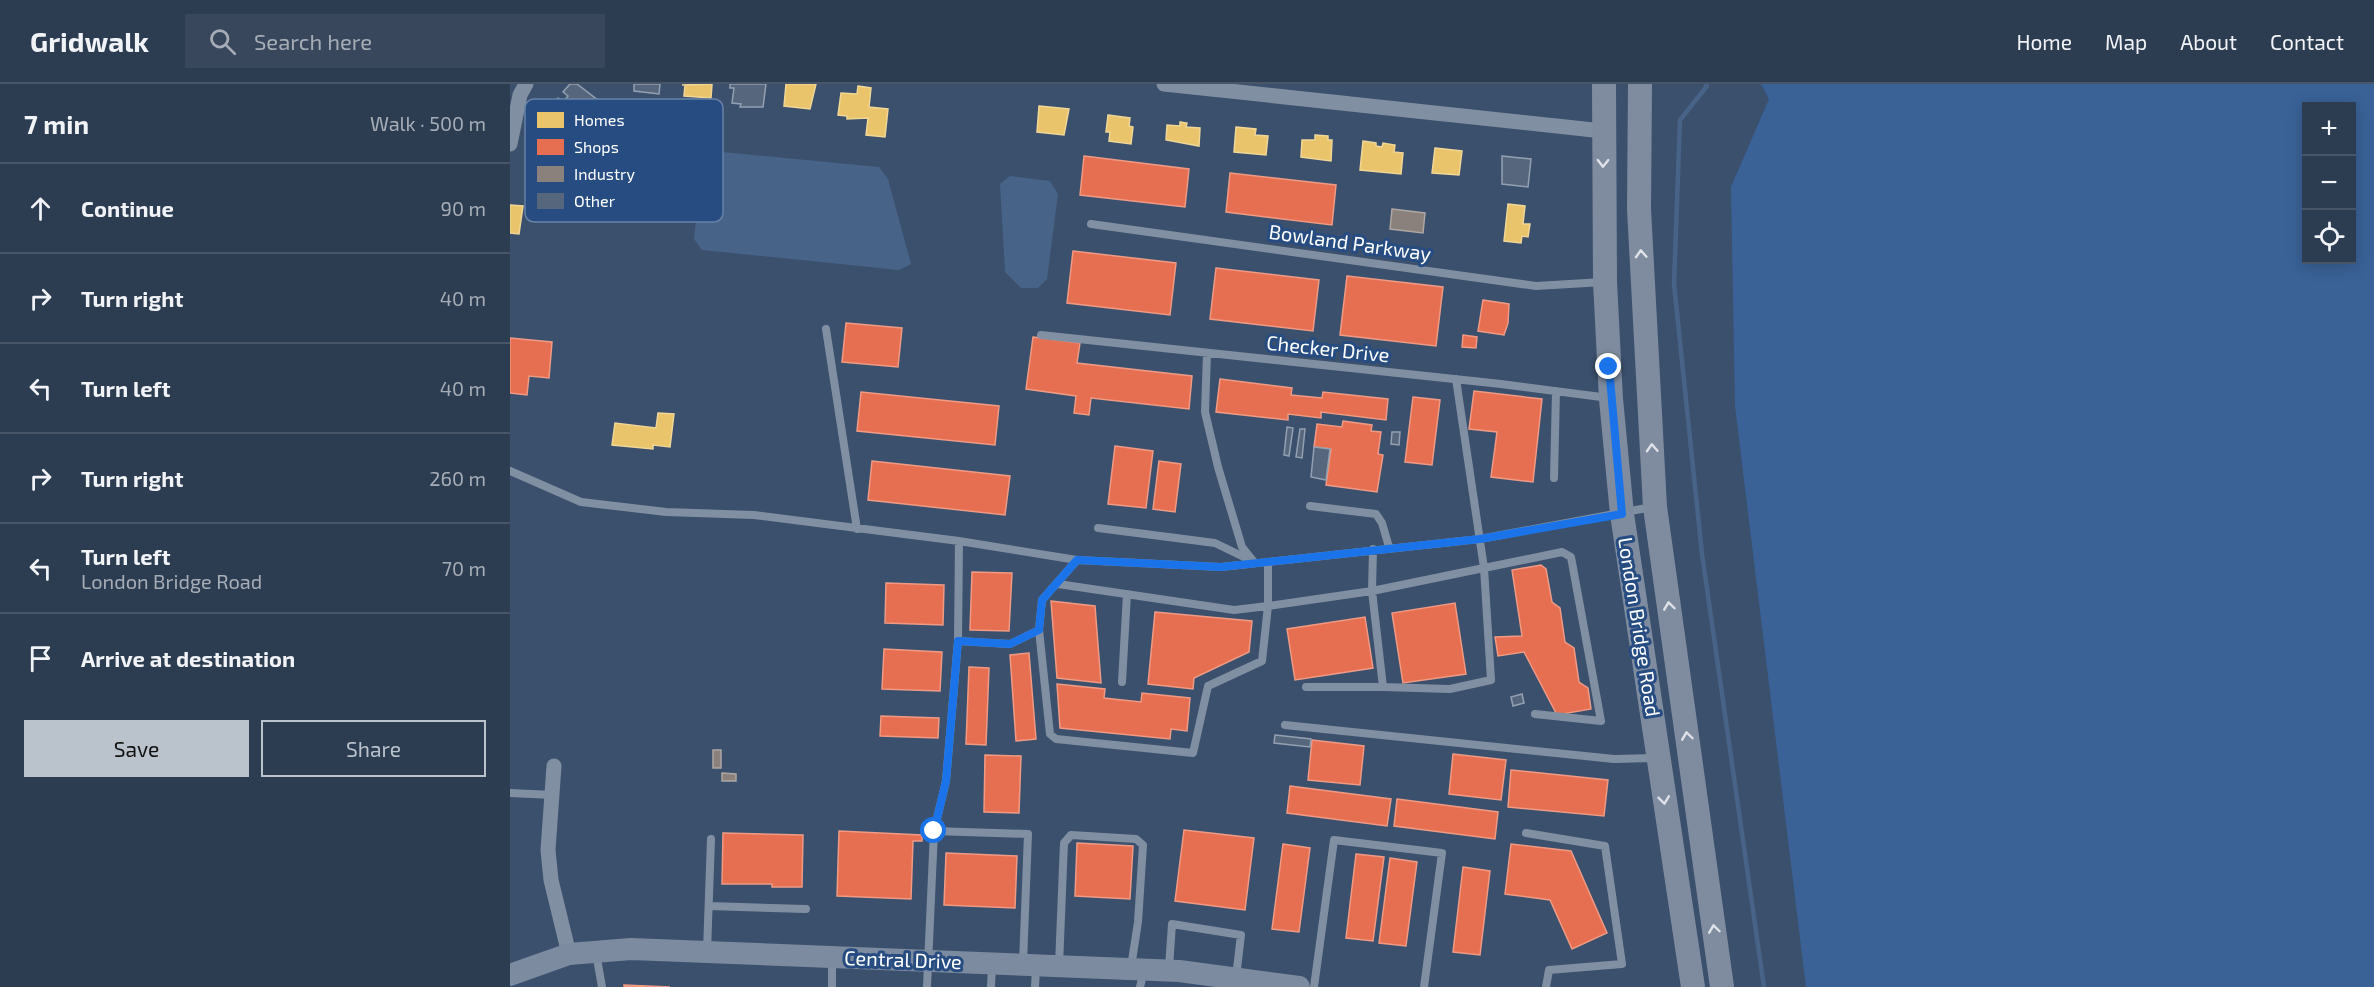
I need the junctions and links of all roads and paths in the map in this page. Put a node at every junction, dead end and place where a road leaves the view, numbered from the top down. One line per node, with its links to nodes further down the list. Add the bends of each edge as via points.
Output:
1 (526, 84): 6 (street)
2 (1164, 84): 5 (street)
3 (1604, 84): 5 (main road, London Bridge Road)
4 (1640, 84): 18 (main road, London Bridge Road, one-way to 4, via 1639,209)
5 (1603, 131): 8 (main road, London Bridge Road, one-way to 8)
6 (510, 144)
7 (1091, 224): 8 (lane, Bowland Parkway, via 1536,286)
8 (1605, 282): 14 (main road, London Bridge Road)
9 (826, 329): 21 (lane)
10 (1041, 335): 11 (lane, Checker Drive)
11 (1207, 353): 12 (lane, Checker Drive); 27 (lane, via 1205,412 1242,547)
12 (1456, 379): 13 (lane, Checker Drive); 22 (lane)
13 (1556, 391): 14 (lane, Checker Drive); 16 (lane)
14 (1611, 399): 19 (main road, London Bridge Road)
15 (510, 471): 21 (lane, via 581,502 666,512 754,515)
16 (1554, 478)
17 (1310, 506): 24 (lane, via 1376,514)
18 (1655, 507): 19 (lane); 71 (main road, London Bridge Road, one-way to 18)
19 (1622, 514): 22 (lane); 41 (main road, London Bridge Road)
20 (1098, 528): 27 (lane, via 1215,543)
21 (857, 529): 23 (lane)
22 (1480, 539): 24 (lane); 29 (lane)
23 (959, 541): 26 (lane); 35 (lane)
24 (1389, 547): 25 (lane)
25 (1373, 549): 28 (lane); 31 (lane)
26 (1077, 560): 27 (lane, via 1221,567); 30 (lane)
27 (1254, 562): 28 (lane)
28 (1268, 562): 33 (lane)
29 (1484, 568): 31 (lane); 38 (lane, via 1491,680 1450,689); 39 (lane, via 1562,552 1570,557 1601,721)
30 (1058, 584): 32 (lane); 34 (lane, via 1042,600)
31 (1372, 591): 33 (lane); 38 (lane)
32 (1127, 594): 33 (lane, via 1234,610); 36 (lane)
33 (1269, 606): 34 (lane, via 1262,661 1208,686 1193,753 1056,739 1050,734)
34 (1039, 630): 35 (lane, via 1010,644)
35 (958, 641): 45 (lane, via 946,781)
36 (1122, 682)
37 (1306, 687): 38 (lane)
38 (1383, 687)
39 (1536, 714)
40 (1285, 725): 41 (lane, via 1614,759)
41 (1659, 758): 70 (main road, London Bridge Road, one-way to 70)
42 (554, 766): 44 (street)
43 (510, 793): 44 (lane)
44 (552, 795): 52 (street, via 548,850 551,880)
45 (934, 831): 54 (lane); 58 (lane, via 1028,834)
46 (1526, 833): 69 (lane, via 1605,846 1622,964 1549,970)
47 (711, 839): 48 (lane)
48 (708, 906): 49 (lane); 51 (lane)
49 (806, 909)
50 (596, 950): 51 (street, Central Drive); 52 (street, Central Drive); 62 (lane)
51 (707, 952): 53 (street, Central Drive)
52 (569, 954): 59 (street, Central Drive)
53 (832, 957): 54 (street, Central Drive); 63 (lane)
54 (929, 961): 55 (street, Central Drive); 64 (lane)
55 (992, 963): 58 (street, Central Drive); 65 (lane)
56 (1059, 966): 58 (street, Central Drive); 60 (street, Central Drive); 60 (lane, via 1064,843 1071,835 1136,839 1143,845)
57 (1169, 971): 60 (street, Central Drive); 61 (street, Central Drive); 61 (lane, via 1172,924 1241,935)
58 (1031, 972)
59 (510, 975)
60 (1138, 975)
61 (1244, 982): 66 (street, Central Drive)
62 (602, 987)
63 (832, 987)
64 (927, 987)
65 (991, 987)
66 (1299, 987)
67 (1314, 987): 68 (lane, via 1334,840 1442,853)
68 (1424, 987)
69 (1546, 987)
70 (1693, 987)
71 (1722, 987)

